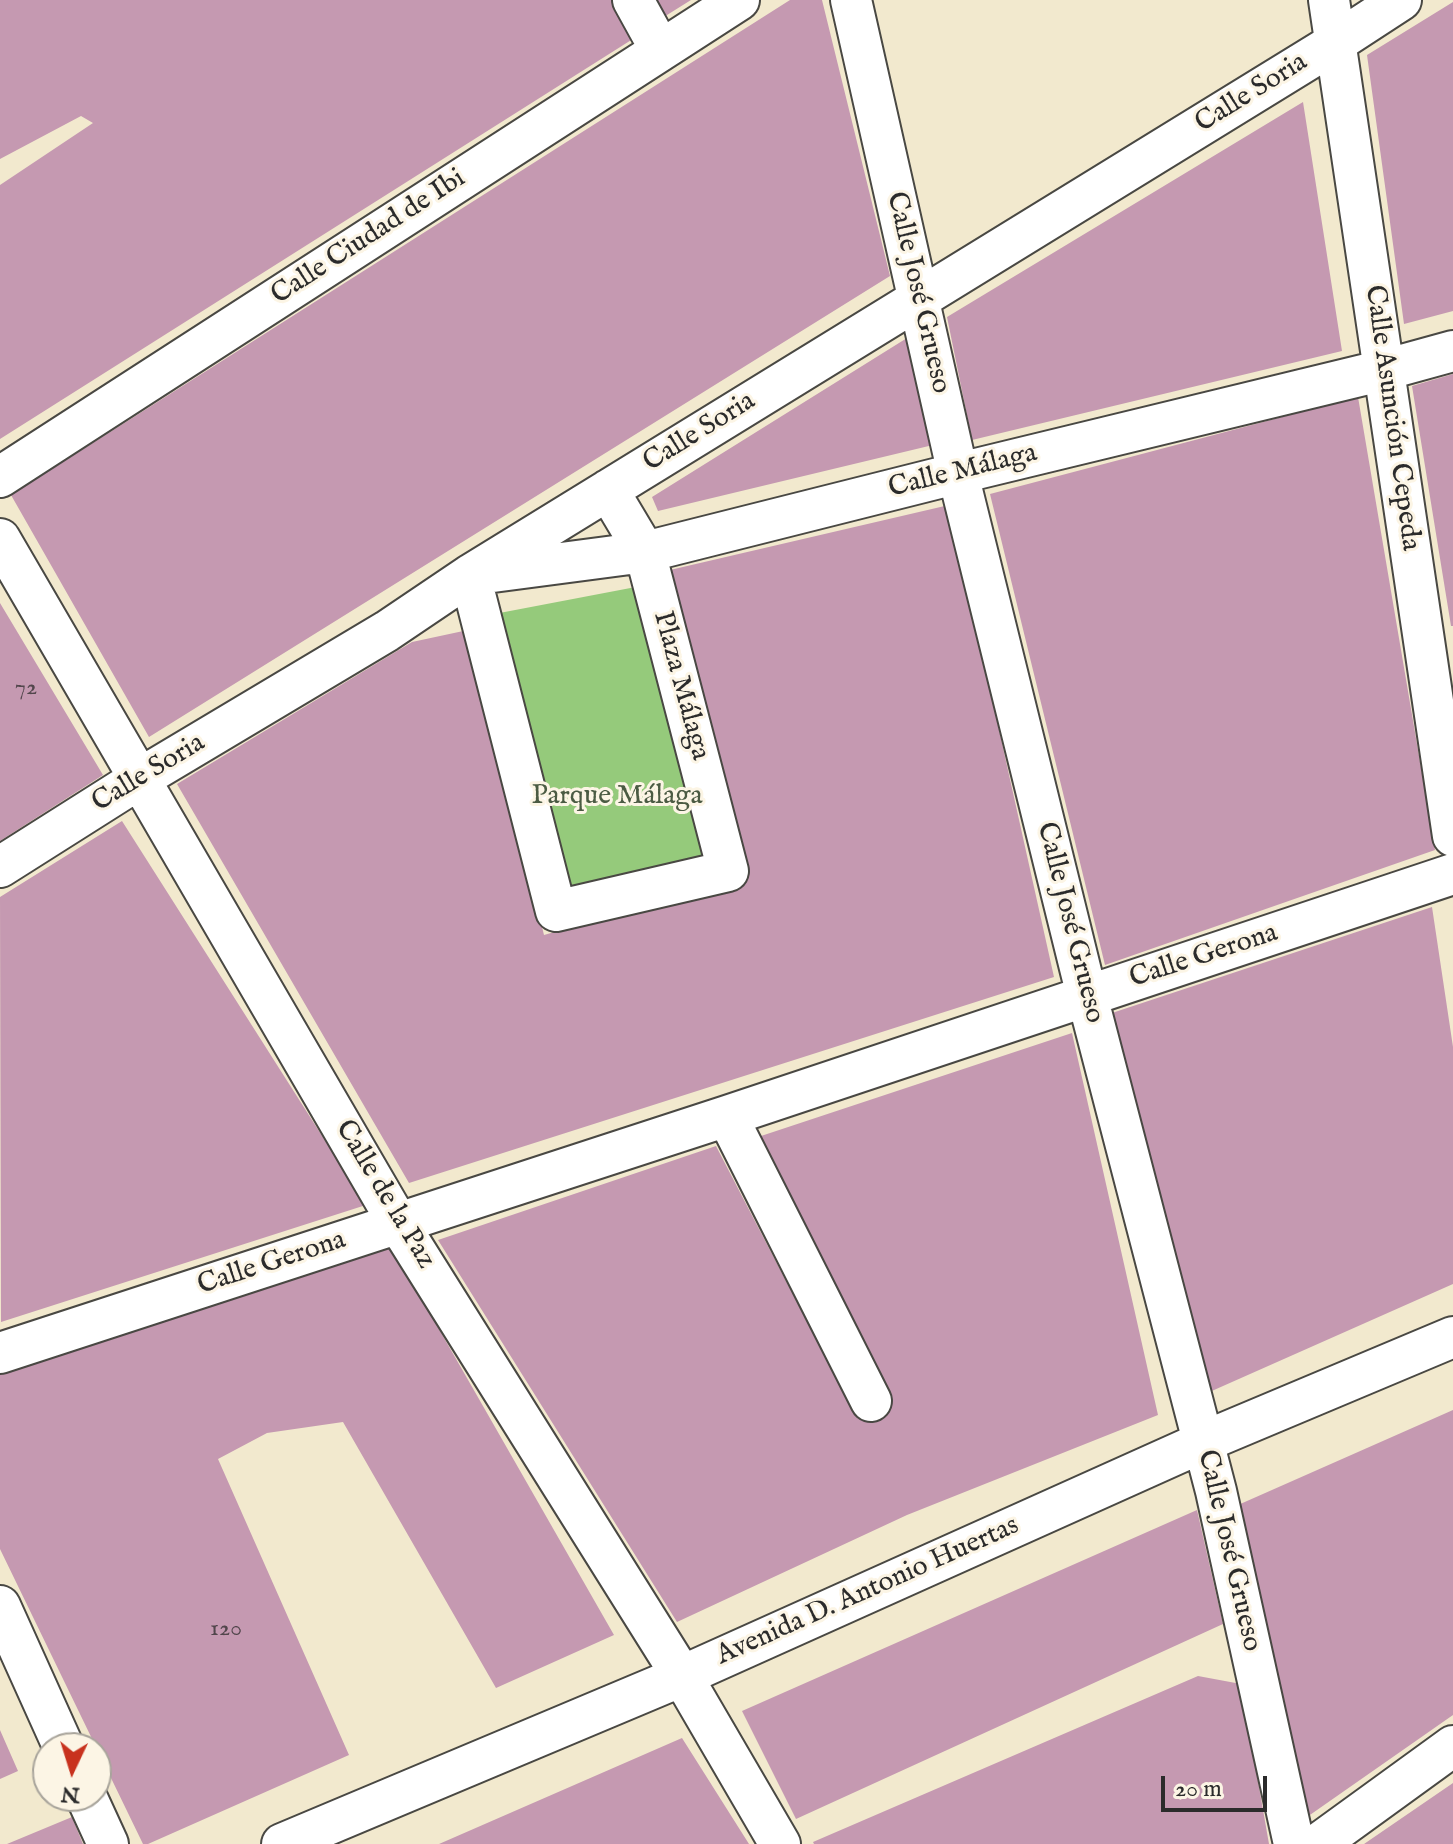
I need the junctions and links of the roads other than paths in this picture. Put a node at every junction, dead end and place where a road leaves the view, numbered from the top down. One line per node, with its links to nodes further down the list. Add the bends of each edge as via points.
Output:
1 (633, 0): 7 (street)
2 (739, 0): 7 (street, Calle Ciudad de Ibi)
3 (851, 0): 8 (street, Calle José Grueso)
4 (1329, 0): 6 (street, Calle Asunción Cepeda)
5 (1401, 0): 6 (street, Calle Soria)
6 (1335, 43): 8 (street, Calle Soria); 10 (street, Calle Asunción Cepeda)
7 (660, 49): 12 (street, Calle Ciudad de Ibi)
8 (918, 299): 11 (street, Calle José Grueso); 13 (street, Calle Soria)
9 (1453, 351): 10 (street, Calle Málaga)
10 (1384, 370): 11 (street, Calle Málaga); 18 (street, Calle Asunción Cepeda)
11 (958, 474): 15 (street, Calle Málaga); 21 (street, Calle José Grueso)
12 (0, 477)
13 (608, 490): 15 (street); 16 (street, Calle Soria)
14 (0, 539): 17 (street, Calle de la Paz)
15 (645, 552): 16 (street, Calle Málaga); 16 (street, Plaza Málaga, via 728,871 556,911)
16 (470, 575): 17 (street, Calle Soria, via 387,631)
17 (139, 779): 19 (street, Calle Soria); 23 (street, Calle de la Paz)
18 (1453, 836)
19 (0, 867)
20 (1453, 874): 21 (street, Calle Gerona)
21 (1087, 996): 22 (street, Calle Gerona); 27 (street, Calle José Grueso)
22 (727, 1116): 23 (street, Calle Gerona); 26 (street)
23 (398, 1223): 25 (street, Calle Gerona); 29 (street, Calle de la Paz)
24 (1453, 1337): 27 (street, Avenida D. Antonio Huertas)
25 (0, 1353)
26 (871, 1401)
27 (1203, 1442): 29 (street, Avenida D. Antonio Huertas); 36 (street, Calle José Grueso)
28 (0, 1606): 30 (street)
29 (682, 1676): 34 (street, Avenida D. Antonio Huertas); 35 (street, Calle de la Paz)
30 (57, 1732)
31 (1453, 1746): 37 (street)
32 (93, 1812): 33 (street)
33 (108, 1844)
34 (282, 1844)
35 (780, 1844)
36 (1294, 1844)
37 (1318, 1844)

